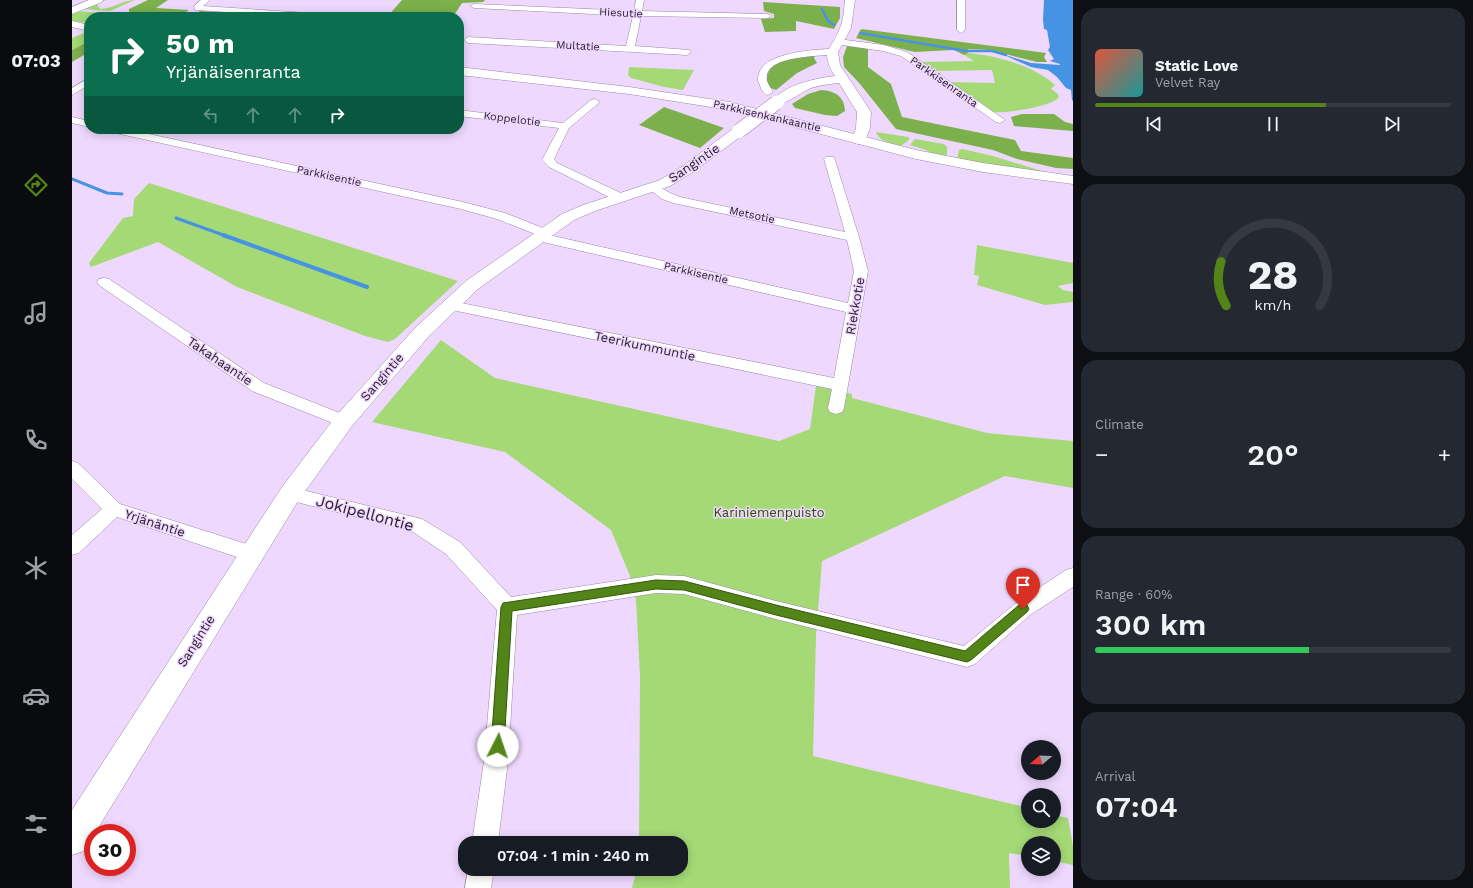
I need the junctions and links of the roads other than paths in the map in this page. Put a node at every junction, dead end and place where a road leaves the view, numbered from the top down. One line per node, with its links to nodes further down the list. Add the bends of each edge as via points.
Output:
1 (87, 0): 8 (street)
2 (98, 0): 9 (street)
3 (206, 0): 10 (street, via 198,8)
4 (640, 0): 11 (street)
5 (850, 0): 19 (street, via 850,20)
6 (961, 0): 17 (street)
7 (474, 6): 11 (street, Hiesutie)
8 (72, 7)
9 (72, 12)
10 (260, 12)
11 (636, 14): 12 (street, Hiesutie); 20 (street)
12 (768, 16)
13 (72, 24): 14 (street)
14 (84, 27)
15 (72, 28): 16 (street)
16 (84, 28)
17 (961, 30)
18 (468, 40): 20 (street, Multatie)
19 (838, 42): 22 (street); 31 (street, Parkkisenranta, via 884,48 904,54)
20 (630, 49): 21 (street, Multatie)
21 (687, 52)
22 (832, 52): 24 (street, via 834,65); 27 (street, via 797,54 772,63 762,75 763,86)
23 (464, 73): 35 (street, Parkkisenkankaantie, via 678,97 782,118)
24 (842, 79): 35 (street, via 864,112); 38 (street, Sangintie, bridge, via 814,82 798,89 688,169 671,180)
25 (84, 85): 26 (street)
26 (72, 92)
27 (768, 92)
28 (595, 102): 33 (street)
29 (464, 114): 33 (street, Koppelotie)
30 (72, 120): 32 (street)
31 (1000, 120)
32 (84, 123)
33 (565, 126): 39 (street, via 548,156 549,163)
34 (133, 134): 40 (street, Parkkisentie, via 463,206 501,216)
35 (859, 140): 37 (street, Parkkisenkankaantie, via 995,170)
36 (830, 159): 41 (street, Riekkotie)
37 (1072, 180)
38 (653, 187): 39 (street, Sangintie); 41 (street, Metsotie, via 677,200)
39 (620, 198): 40 (street, Sangintie, via 568,217)
40 (542, 235): 43 (street, Sangintie, via 477,281); 44 (street, Parkkisentie)
41 (853, 237): 44 (street, Riekkotie, via 861,271)
42 (104, 282): 47 (street, Takahaantie, via 258,387)
43 (450, 304): 45 (street, Teerikummuntie); 47 (street, Sangintie)
44 (854, 309): 45 (street, Riekkotie)
45 (840, 385): 46 (street, Riekkotie)
46 (836, 408)
47 (344, 421): 49 (street, Sangintie)
48 (72, 468): 50 (street, Yrjänäntie)
49 (290, 494): 52 (street, Sangintie); 54 (street, Jokipellontie, via 415,524 453,548)
50 (114, 509): 51 (street); 52 (street, Yrjänäntie)
51 (72, 547)
52 (252, 554): 56 (street, Sangintie)
53 (1073, 576): 54 (street, via 1023,609 967,657 684,585 656,584)
54 (507, 607): 55 (street, via 496,761)
55 (486, 836)
56 (72, 839)
57 (480, 876): 58 (street)
58 (478, 888)

